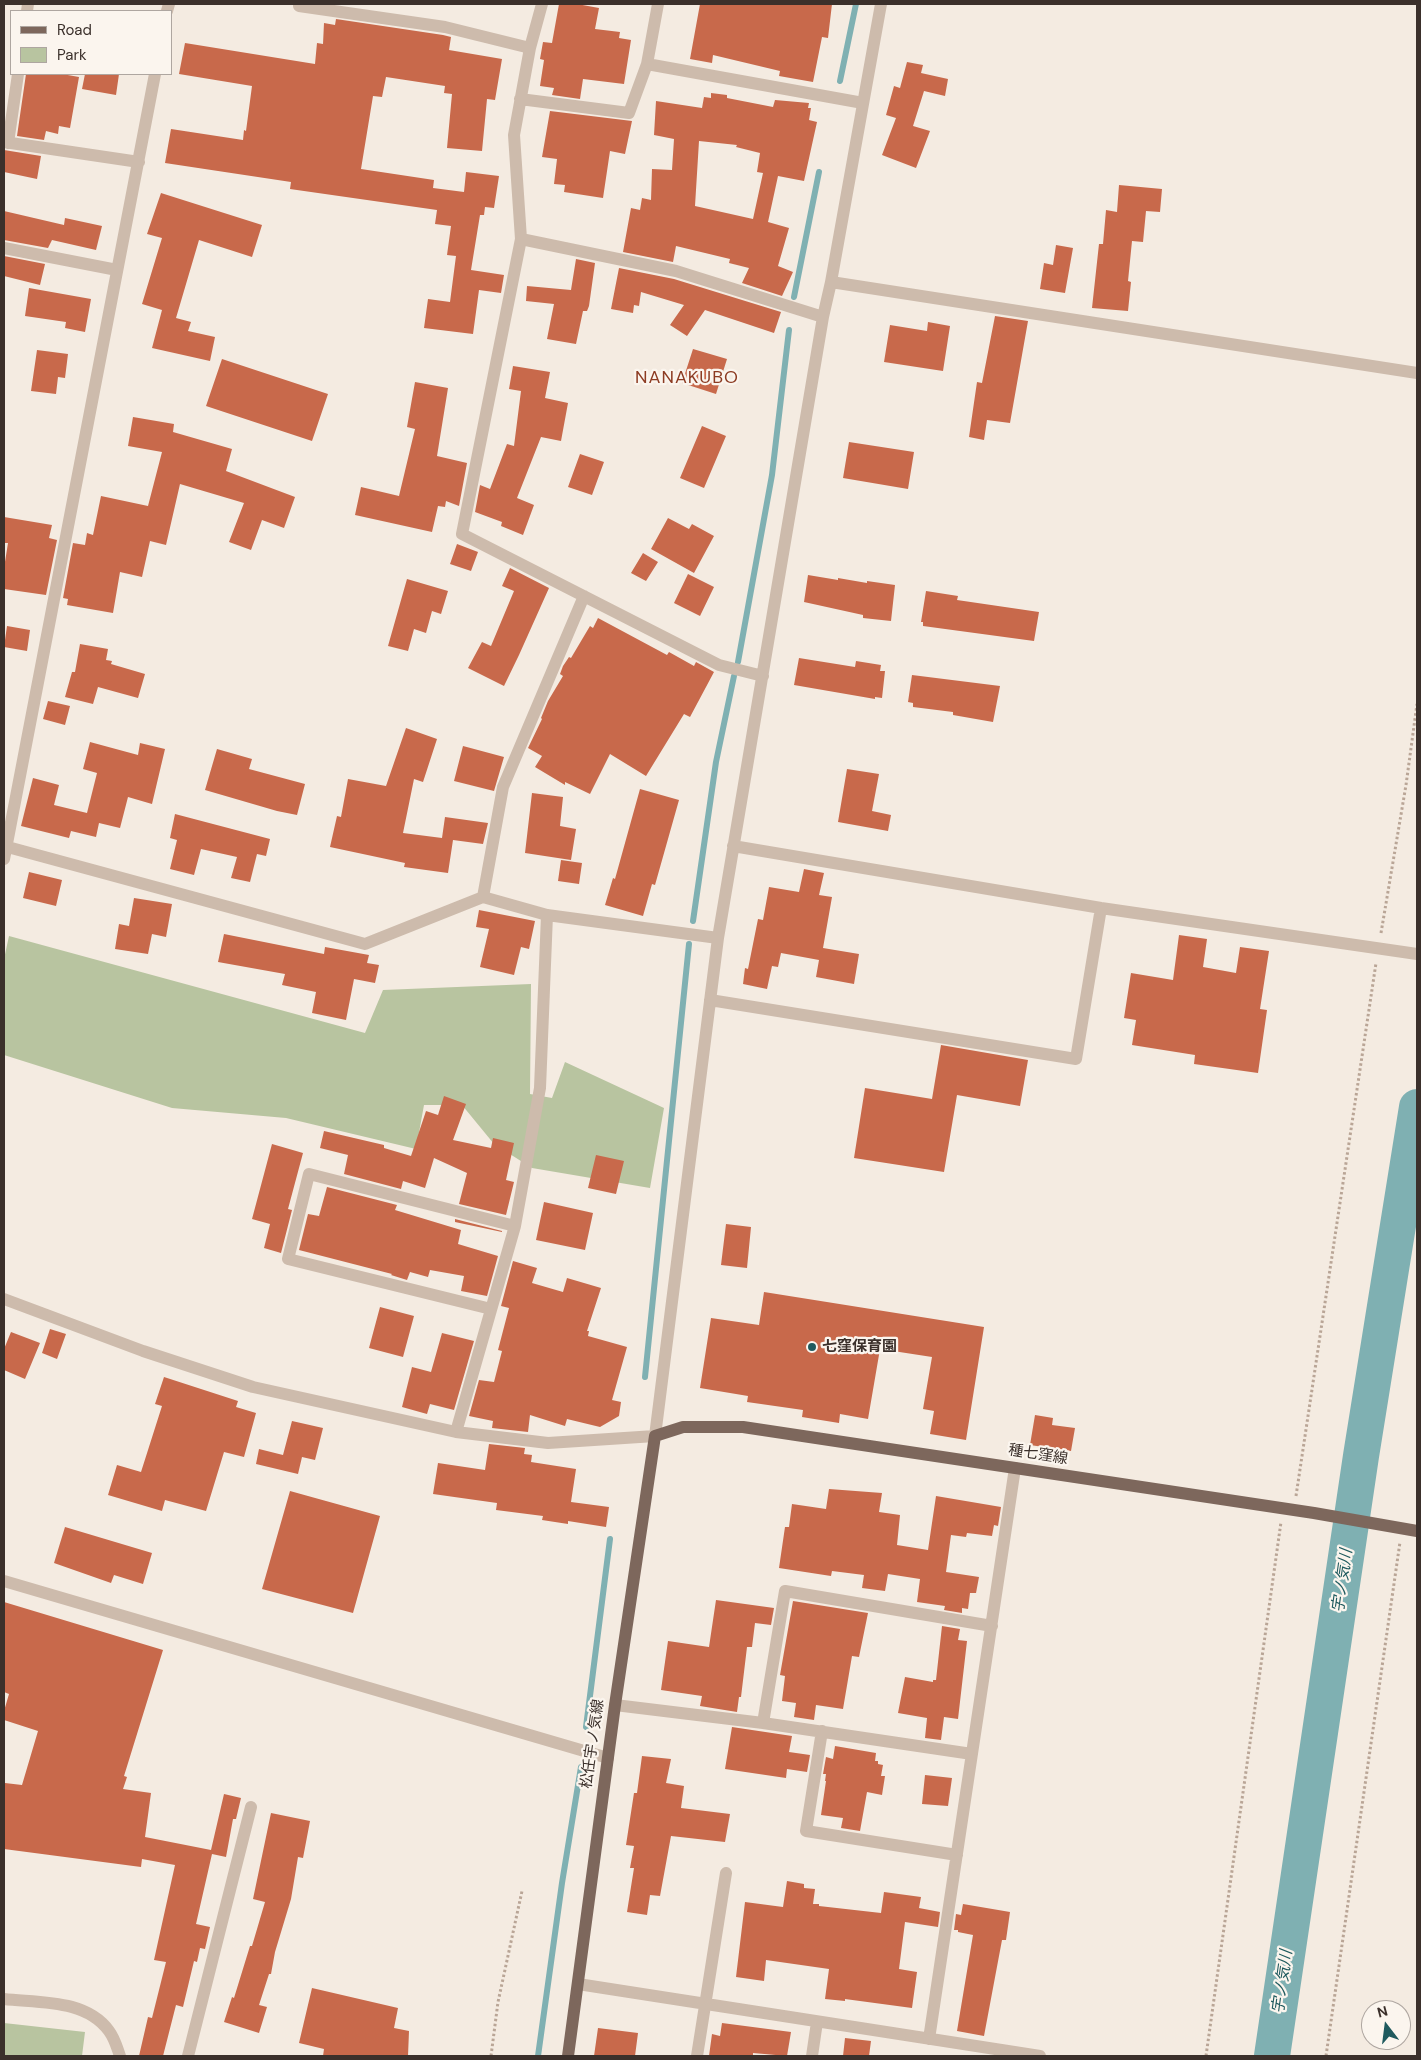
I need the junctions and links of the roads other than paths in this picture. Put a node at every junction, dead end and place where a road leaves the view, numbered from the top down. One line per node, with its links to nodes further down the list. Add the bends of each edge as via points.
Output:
1 (542, 4): 5 (street)
2 (658, 4): 6 (street)
3 (881, 4): 10 (street)
4 (299, 6): 5 (street, via 445,27)
5 (530, 48): 9 (street)
6 (647, 64): 9 (street, via 629,113); 10 (street)
7 (18, 75): 11 (street)
8 (155, 75): 12 (street)
9 (520, 99): 13 (street, via 514,135)
10 (863, 103): 16 (street)
11 (6, 142): 12 (street)
12 (139, 162): 15 (street)
13 (521, 239): 17 (street, via 676,271); 19 (street, via 462,534)
14 (4, 248): 15 (street)
15 (117, 270): 22 (street)
16 (831, 282): 17 (street); 18 (street)
17 (823, 317): 20 (street)
18 (1417, 373)
19 (584, 596): 20 (street, via 719,665); 23 (street, via 503,787)
20 (763, 676): 21 (street)
21 (733, 846): 24 (street); 26 (street)
22 (5, 851): 23 (street, via 365,944)
23 (483, 897): 25 (street)
24 (1101, 908): 27 (street); 28 (street, via 1076,1059)
25 (547, 915): 26 (street); 29 (street, via 540,1088)
26 (718, 938): 28 (street)
27 (1417, 954)
28 (710, 1000): 33 (street)
29 (515, 1226): 31 (street); 31 (street, via 309,1174 288,1259)
30 (4, 1299): 32 (street, via 142,1351 253,1387)
31 (491, 1309): 32 (street)
32 (456, 1432): 33 (street, via 548,1442)
33 (655, 1436): 34 (main road, 種七窪線, via 684,1427 743,1427); 38 (main road, 松任宇ノ気線)
34 (1015, 1468): 35 (main road, 種七窪線); 37 (street)
35 (1417, 1531)
36 (4, 1581): 42 (street)
37 (992, 1626): 39 (street, via 785,1590); 41 (street)
38 (615, 1705): 39 (street); 42 (main road, 松任宇ノ気線)
39 (763, 1723): 40 (street)
40 (822, 1732): 41 (street); 44 (street, via 806,1830)
41 (972, 1754): 44 (street)
42 (608, 1758): 46 (main road, 松任宇ノ気線)
43 (251, 1807): 52 (street)
44 (957, 1855): 50 (street)
45 (726, 1872): 48 (street)
46 (578, 1984): 48 (street); 53 (main road, 松任宇ノ気線)
47 (4, 1999): 51 (street, via 78,2008 92,2015 110,2032)
48 (707, 2005): 49 (street); 54 (street)
49 (817, 2022): 50 (street); 55 (street)
50 (930, 2039): 56 (street)
51 (120, 2056)
52 (188, 2056)
53 (568, 2056)
54 (697, 2056)
55 (812, 2056)
56 (1040, 2056)

